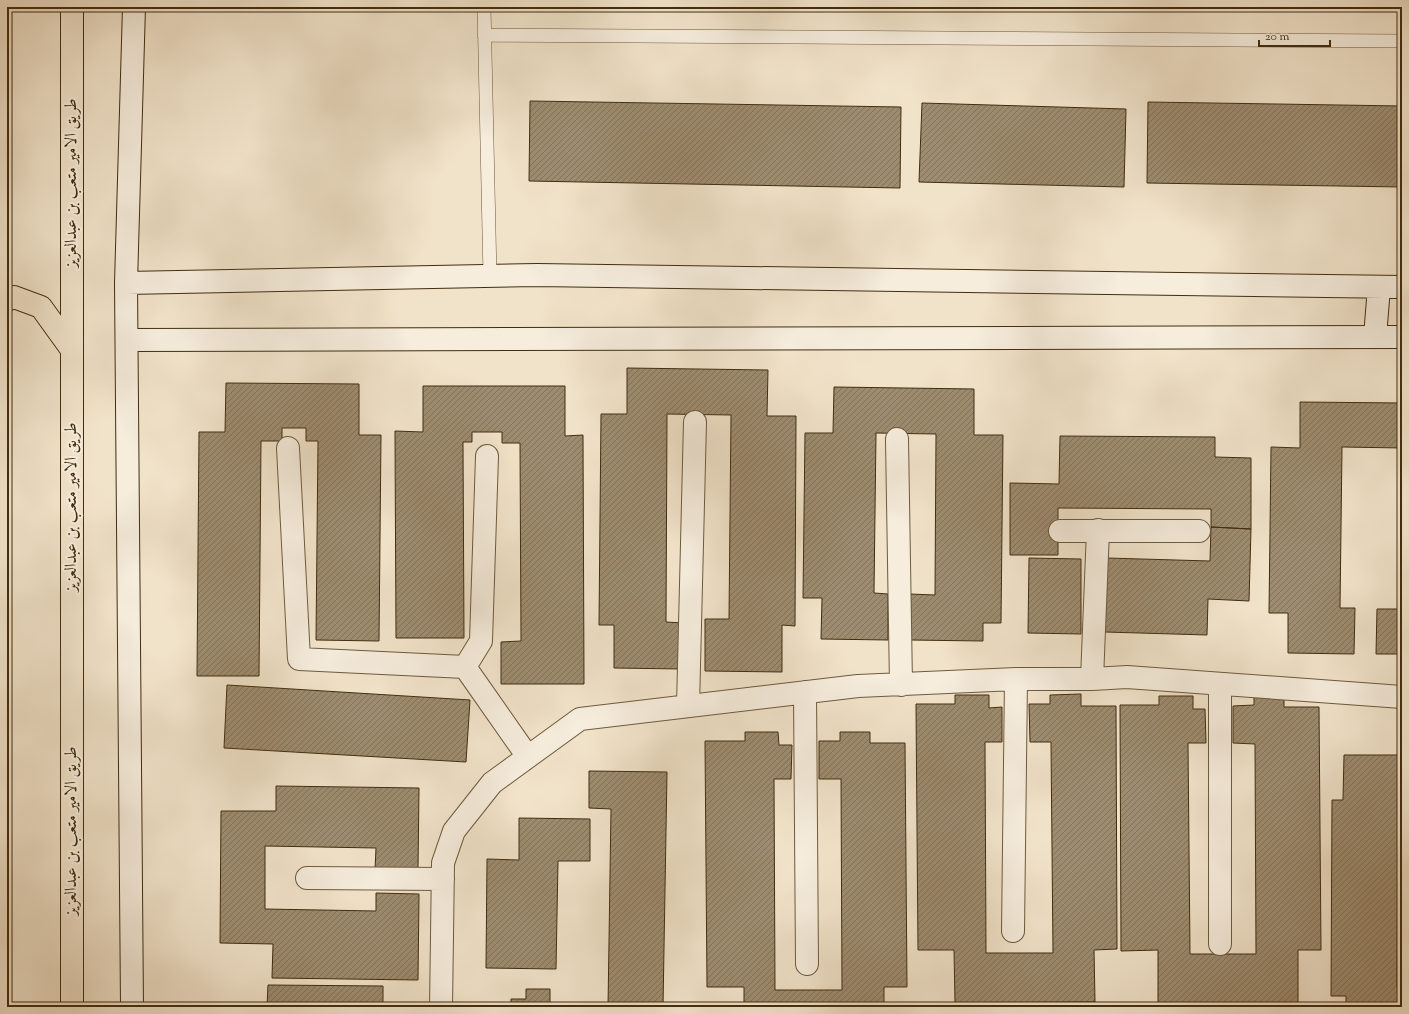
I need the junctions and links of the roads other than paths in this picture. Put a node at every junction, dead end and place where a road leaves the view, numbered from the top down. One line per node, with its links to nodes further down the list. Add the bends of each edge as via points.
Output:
1 (72, 7): 14 (main road, طريق الامير متعب بن عبدالعزيز)
2 (134, 7): 7 (street)
3 (484, 7): 4 (lane)
4 (484, 35): 5 (lane); 6 (lane)
5 (1402, 41)
6 (490, 276): 7 (street); 8 (street)
7 (126, 283): 13 (street)
8 (1379, 287): 9 (street); 11 (street)
9 (1402, 287)
10 (7, 300): 14 (main road, via 14,297 41,307)
11 (1375, 337): 12 (street); 13 (street)
12 (1402, 337)
13 (127, 340): 37 (street)
14 (72, 350): 36 (main road, طريق الامير متعب بن عبدالعزيز)
15 (695, 422): 29 (street)
16 (897, 439): 25 (street)
17 (288, 448): 22 (street, via 299,659)
18 (487, 456): 22 (street, via 481,641)
19 (1098, 530): 20 (street); 21 (street); 24 (street)
20 (1060, 531)
21 (1198, 531)
22 (465, 667): 30 (street)
23 (1016, 679): 24 (street); 25 (street); 33 (street)
24 (1092, 679): 26 (street, via 1127,677)
25 (901, 684): 27 (street)
26 (1220, 684): 28 (street); 34 (street)
27 (805, 692): 29 (street); 35 (street)
28 (1402, 697)
29 (688, 706): 30 (street, via 580,719)
30 (528, 757): 32 (street, via 492,783 454,831 443,863)
31 (307, 878): 32 (street)
32 (443, 879): 38 (street)
33 (1013, 931)
34 (1220, 944)
35 (807, 964)
36 (72, 1007)
37 (132, 1007)
38 (441, 1007)

